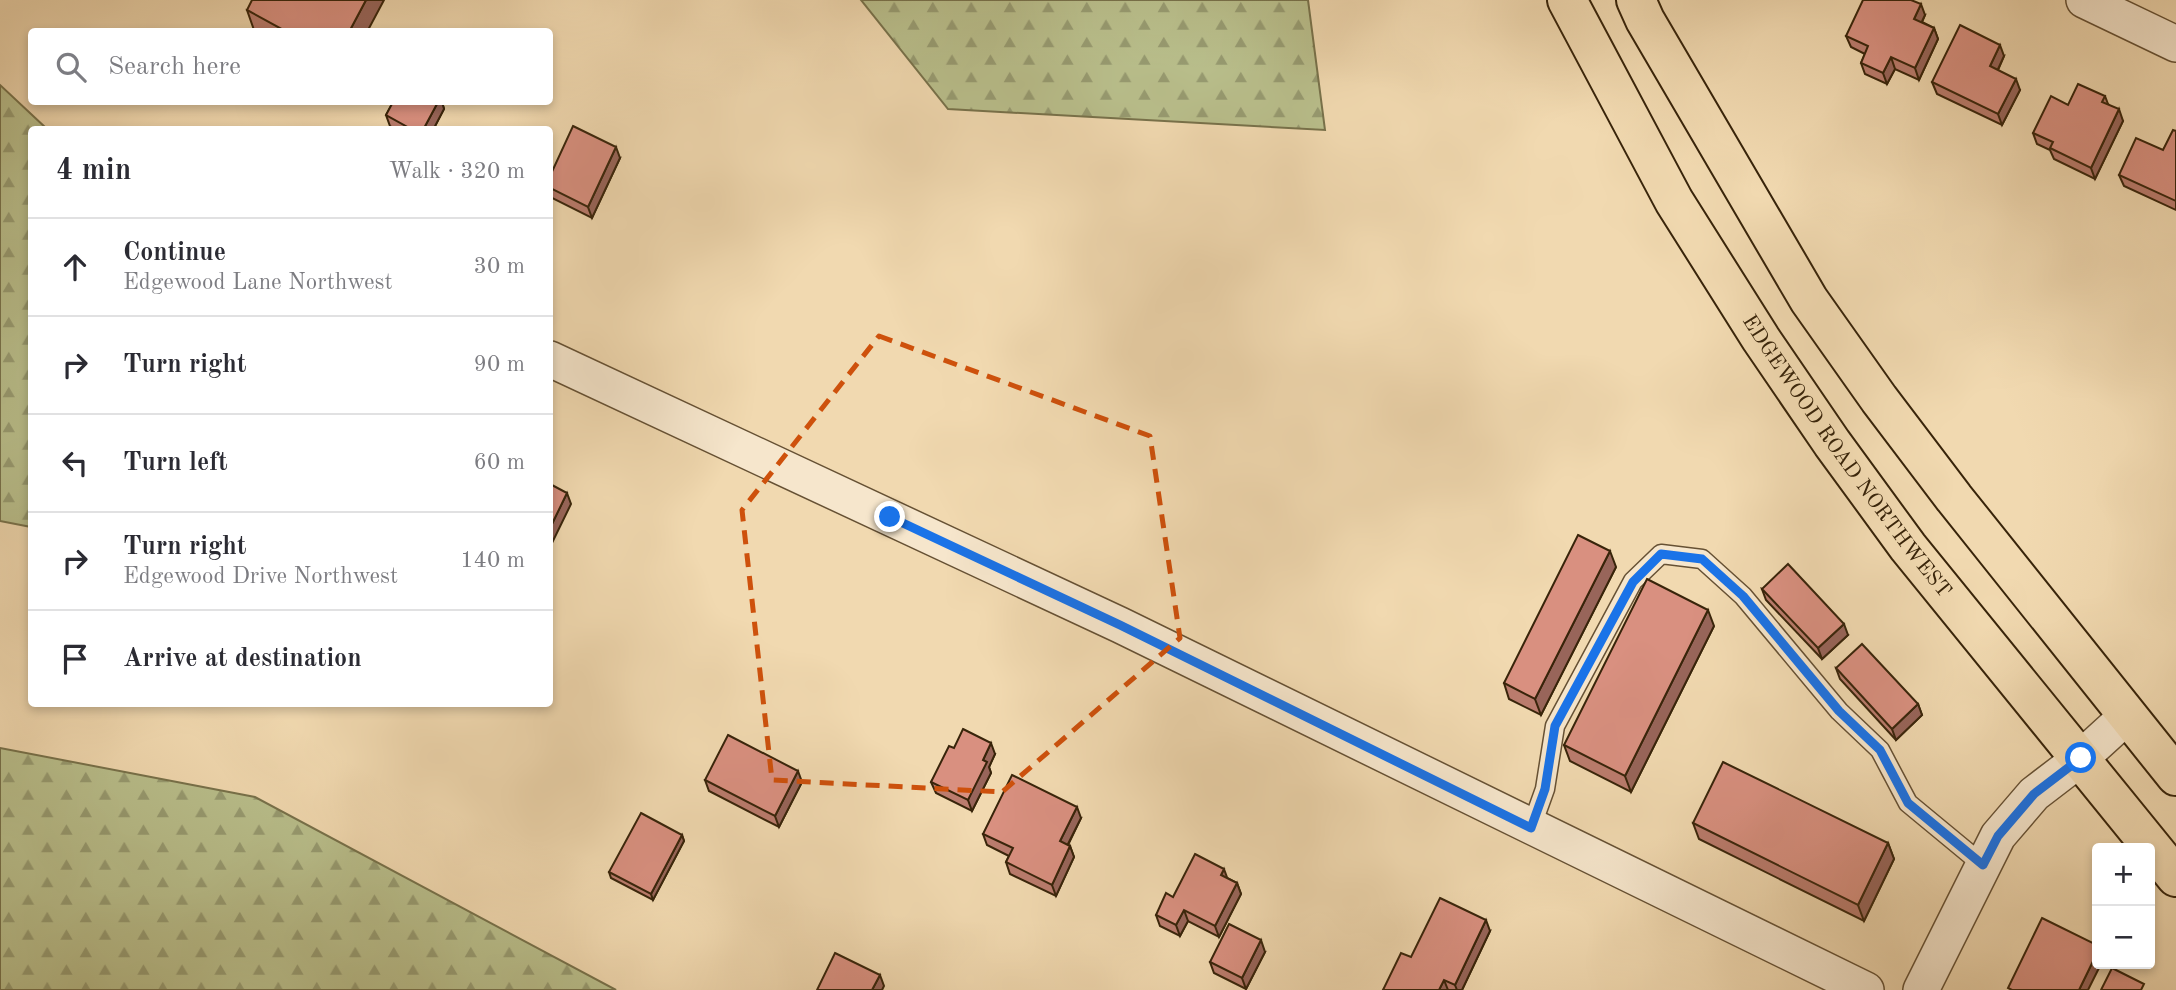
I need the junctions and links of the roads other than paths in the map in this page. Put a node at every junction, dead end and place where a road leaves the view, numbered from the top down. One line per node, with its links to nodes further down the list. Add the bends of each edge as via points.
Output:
1 (1567, 0): 7 (main road, EDGEWOOD ROAD NORTHWEST, via 1674,201 1761,339 1908,547)
2 (1636, 0): 6 (main road, via 1809,300 1954,498)
3 (2084, 0): 4 (street)
4 (2176, 44)
5 (553, 360): 9 (street, via 1107,619)
6 (2127, 716): 7 (street); 8 (main road)
7 (2081, 758): 10 (street, via 2034,794 1998,836); 11 (main road, EDGEWOOD ROAD NORTHWEST)
8 (2176, 776)
9 (1531, 828): 10 (lane, via 1545,789 1555,726 1633,582 1661,554 1702,559 1743,596 1839,711 1880,750 1908,803); 12 (street)
10 (1983, 865): 13 (street)
11 (2176, 877)
12 (1866, 990)
13 (1921, 990)

